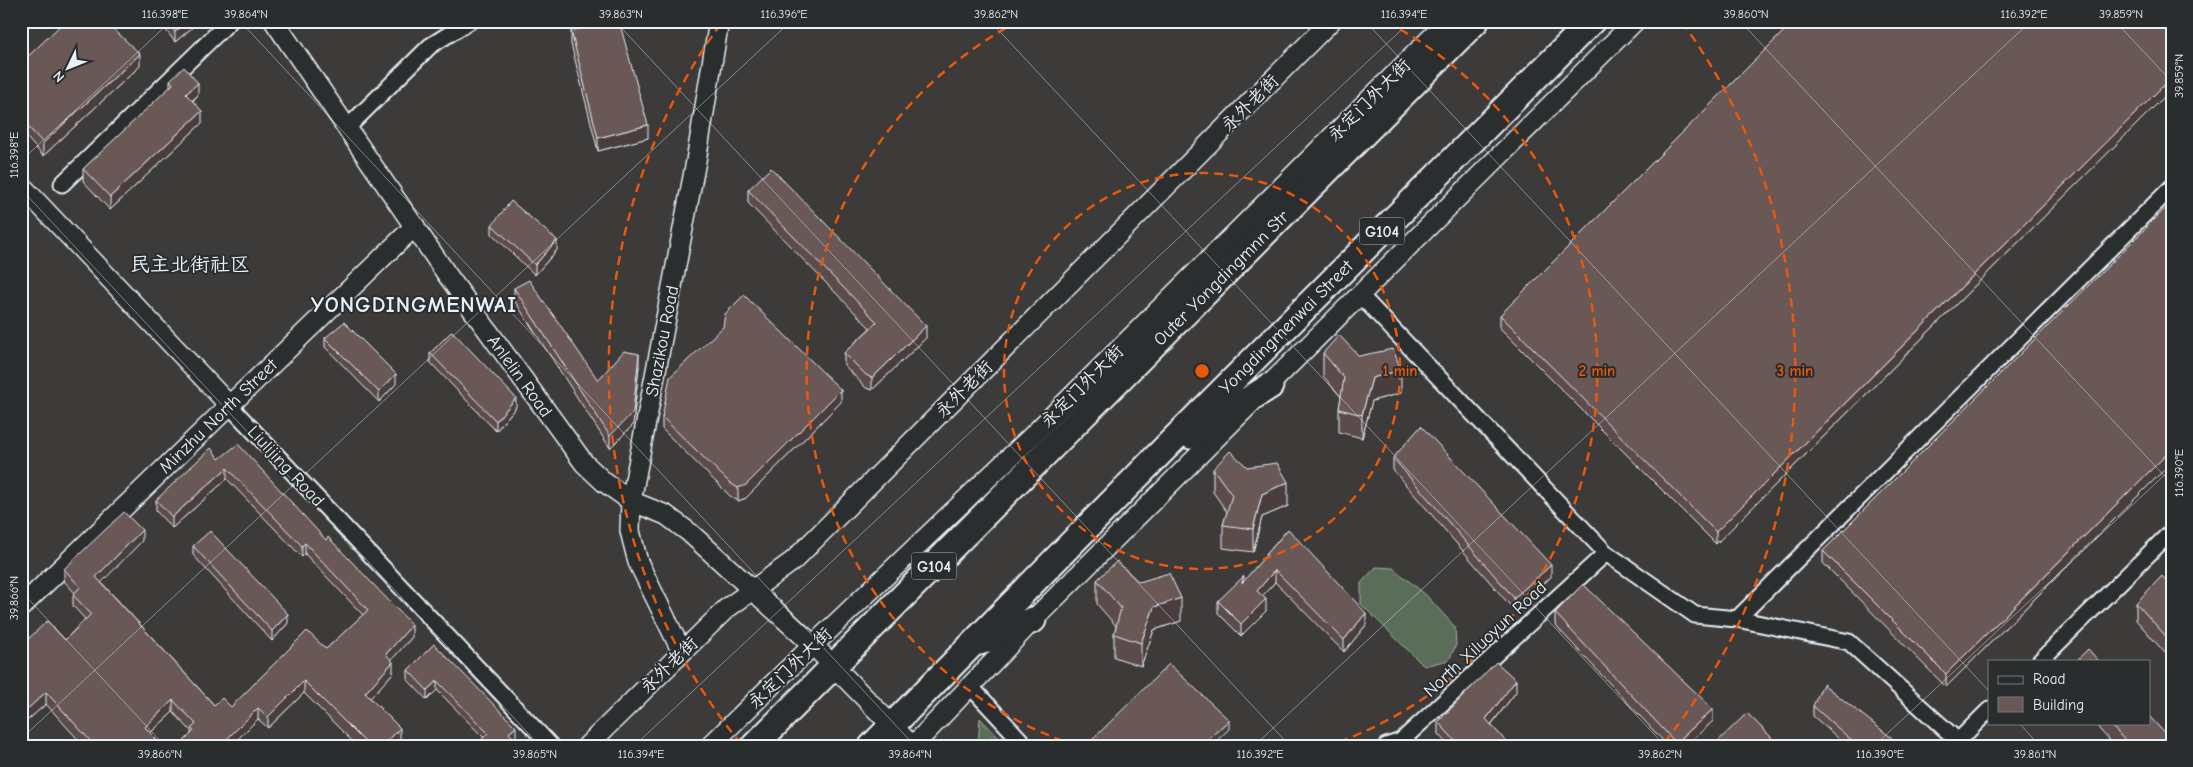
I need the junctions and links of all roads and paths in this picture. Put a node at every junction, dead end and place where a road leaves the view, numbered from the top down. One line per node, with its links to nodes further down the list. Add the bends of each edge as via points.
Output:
1 (230, 21): 11 (street)
2 (274, 21): 10 (street, Anlelin Road)
3 (470, 21): 10 (street, via 430,46)
4 (719, 21): 19 (street, Shazikou Road, via 696,161)
5 (1331, 21): 22 (street, 永外老街, via 793,560)
6 (1448, 21): 26 (street, 永定门外大街, via 1031,437)
7 (1476, 21): 30 (highway, Outer Yongdingmnn Str / G104)
8 (1592, 21): 18 (highway, Yongdingmenwai Street / G104)
9 (1635, 21): 15 (street)
10 (348, 127): 14 (street, Anlelin Road)
11 (62, 184)
12 (21, 185): 17 (street, Liulijing Road)
13 (2172, 187): 24 (street)
14 (415, 226): 17 (street, Minzhu North Street); 19 (street, Anlelin Road, via 584,463)
15 (1360, 295): 16 (street); 21 (street)
16 (1270, 386): 18 (highway); 25 (street)
17 (229, 405): 23 (street, Minzhu North Street); 35 (street, Liulijing Road)
18 (1149, 463): 27 (highway, G104)
19 (631, 501): 22 (street, Anlelin Road, via 666,515); 28 (street, Shazikou Road, via 630,531 638,562)
20 (2172, 531): 29 (street)
21 (1606, 553): 24 (street, via 1695,615); 34 (street, North Xiluoyun Road)
22 (754, 590): 26 (street, Anlelin Road); 28 (street, 永外老街, via 726,609)
23 (22, 603)
24 (1737, 619): 32 (street, via 1849,642 1958,741)
25 (1033, 620): 27 (highway); 31 (street)
26 (813, 645): 30 (street, Anlelin Road); 37 (street, 永定门外大街)
27 (968, 647): 33 (highway, G104)
28 (682, 652): 36 (street, 永外老街)
29 (2041, 660)
30 (834, 666): 33 (street, Anlelin Road); 38 (highway, Outer Yongdingmnn Str / G104)
31 (970, 686): 40 (street); 41 (street)
32 (1988, 711)
33 (892, 725): 39 (highway, G104); 40 (street, Anlelin Road)
34 (1404, 743): 42 (street, North Xiluoyun Road)
35 (552, 746)
36 (587, 746)
37 (710, 746)
38 (754, 746)
39 (872, 746)
40 (912, 746)
41 (1026, 746)
42 (1386, 746)

